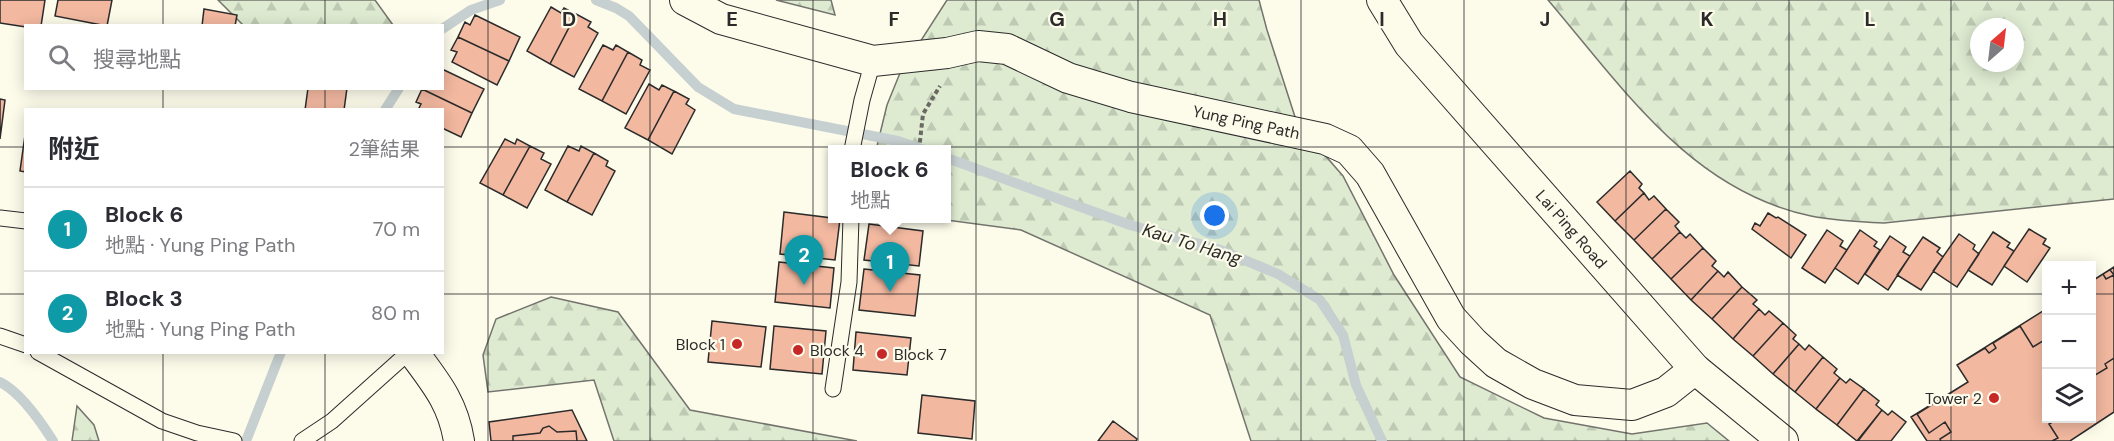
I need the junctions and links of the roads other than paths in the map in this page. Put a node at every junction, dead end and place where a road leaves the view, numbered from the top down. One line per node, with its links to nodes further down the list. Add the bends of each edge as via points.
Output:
1 (685, 0): 3 (street, Yung Ping Path, via 721,19)
2 (1382, 0): 13 (street, Lai Ping Road, via 1408,44)
3 (873, 61): 4 (lane); 13 (street, Yung Ping Path, via 978,46 1007,49 1068,78 1131,97 1326,139 1349,150 1370,174 1451,318 1496,363 1533,384 1575,400 1632,405 1666,392)
4 (853, 145)
5 (0, 218): 6 (lane)
6 (24, 221)
7 (851, 223): 14 (lane, via 849,282)
8 (0, 336): 9 (lane)
9 (24, 344)
10 (42, 354): 15 (lane, via 162,421)
11 (409, 354): 16 (lane, via 332,421)
12 (413, 354): 17 (street, via 444,393)
13 (1695, 369): 18 (street, Lai Ping Road)
14 (833, 389)
15 (234, 441)
16 (302, 441)
17 (459, 441)
18 (1782, 441)

